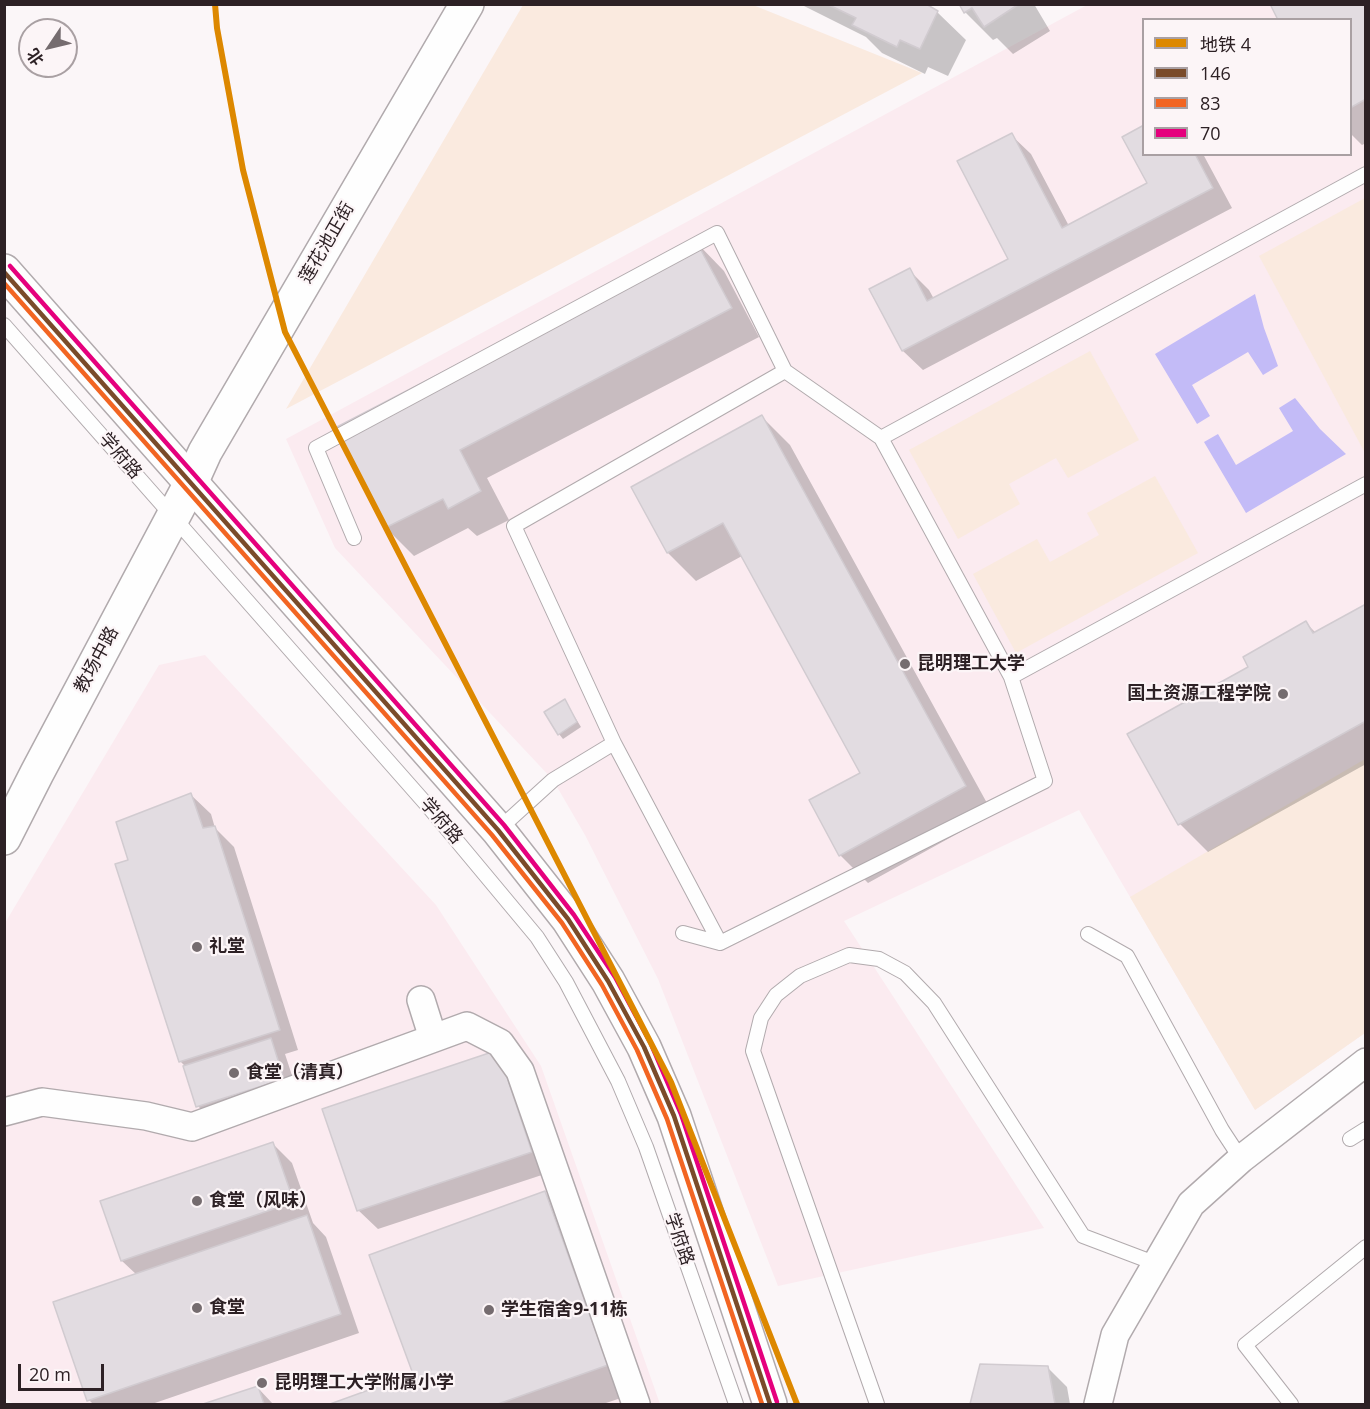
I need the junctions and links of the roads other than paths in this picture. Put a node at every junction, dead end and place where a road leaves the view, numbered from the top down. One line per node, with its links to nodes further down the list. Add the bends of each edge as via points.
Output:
1 (467, 4): 7 (main road, 莲花池正街, via 205,452)
2 (1365, 174): 6 (lane)
3 (4, 271): 7 (main road, 学府路)
4 (4, 325): 9 (lane, 学府路)
5 (785, 371): 6 (lane); 10 (lane, via 717,233 316,448); 12 (lane, via 514,526)
6 (881, 438): 11 (lane)
7 (191, 483): 9 (main road, 教场中路); 13 (main road, 学府路)
8 (1365, 484): 11 (lane)
9 (173, 517): 14 (main road, 教场中路); 28 (lane, 学府路, via 499,889 560,973 618,1081 646,1147)
10 (354, 538)
11 (1011, 677): 17 (lane, via 1045,781)
12 (614, 742): 13 (lane, via 553,780); 17 (lane)
13 (498, 830): 29 (main road, 学府路, via 568,919 644,1047 674,1116)
14 (4, 838)
15 (683, 933): 17 (lane)
16 (1088, 934): 24 (lane, via 1127,956)
17 (720, 943)
18 (421, 1000): 19 (street)
19 (433, 1038): 21 (street, via 192,1127 146,1116 42,1102); 27 (street, via 467,1026 500,1043 520,1071)
20 (1365, 1062): 24 (street)
21 (4, 1112)
22 (1365, 1129): 23 (lane)
23 (1350, 1139)
24 (1241, 1159): 26 (street, via 1191,1204)
25 (1365, 1247): 32 (lane, via 1245,1345)
26 (1157, 1264): 30 (lane, via 1083,1236 934,1003 905,973 879,959 849,955 800,976 776,995 761,1018 753,1051); 31 (street, via 1115,1335)
27 (636, 1404)
28 (736, 1404)
29 (770, 1404)
30 (877, 1404)
31 (1098, 1404)
32 (1291, 1404)

